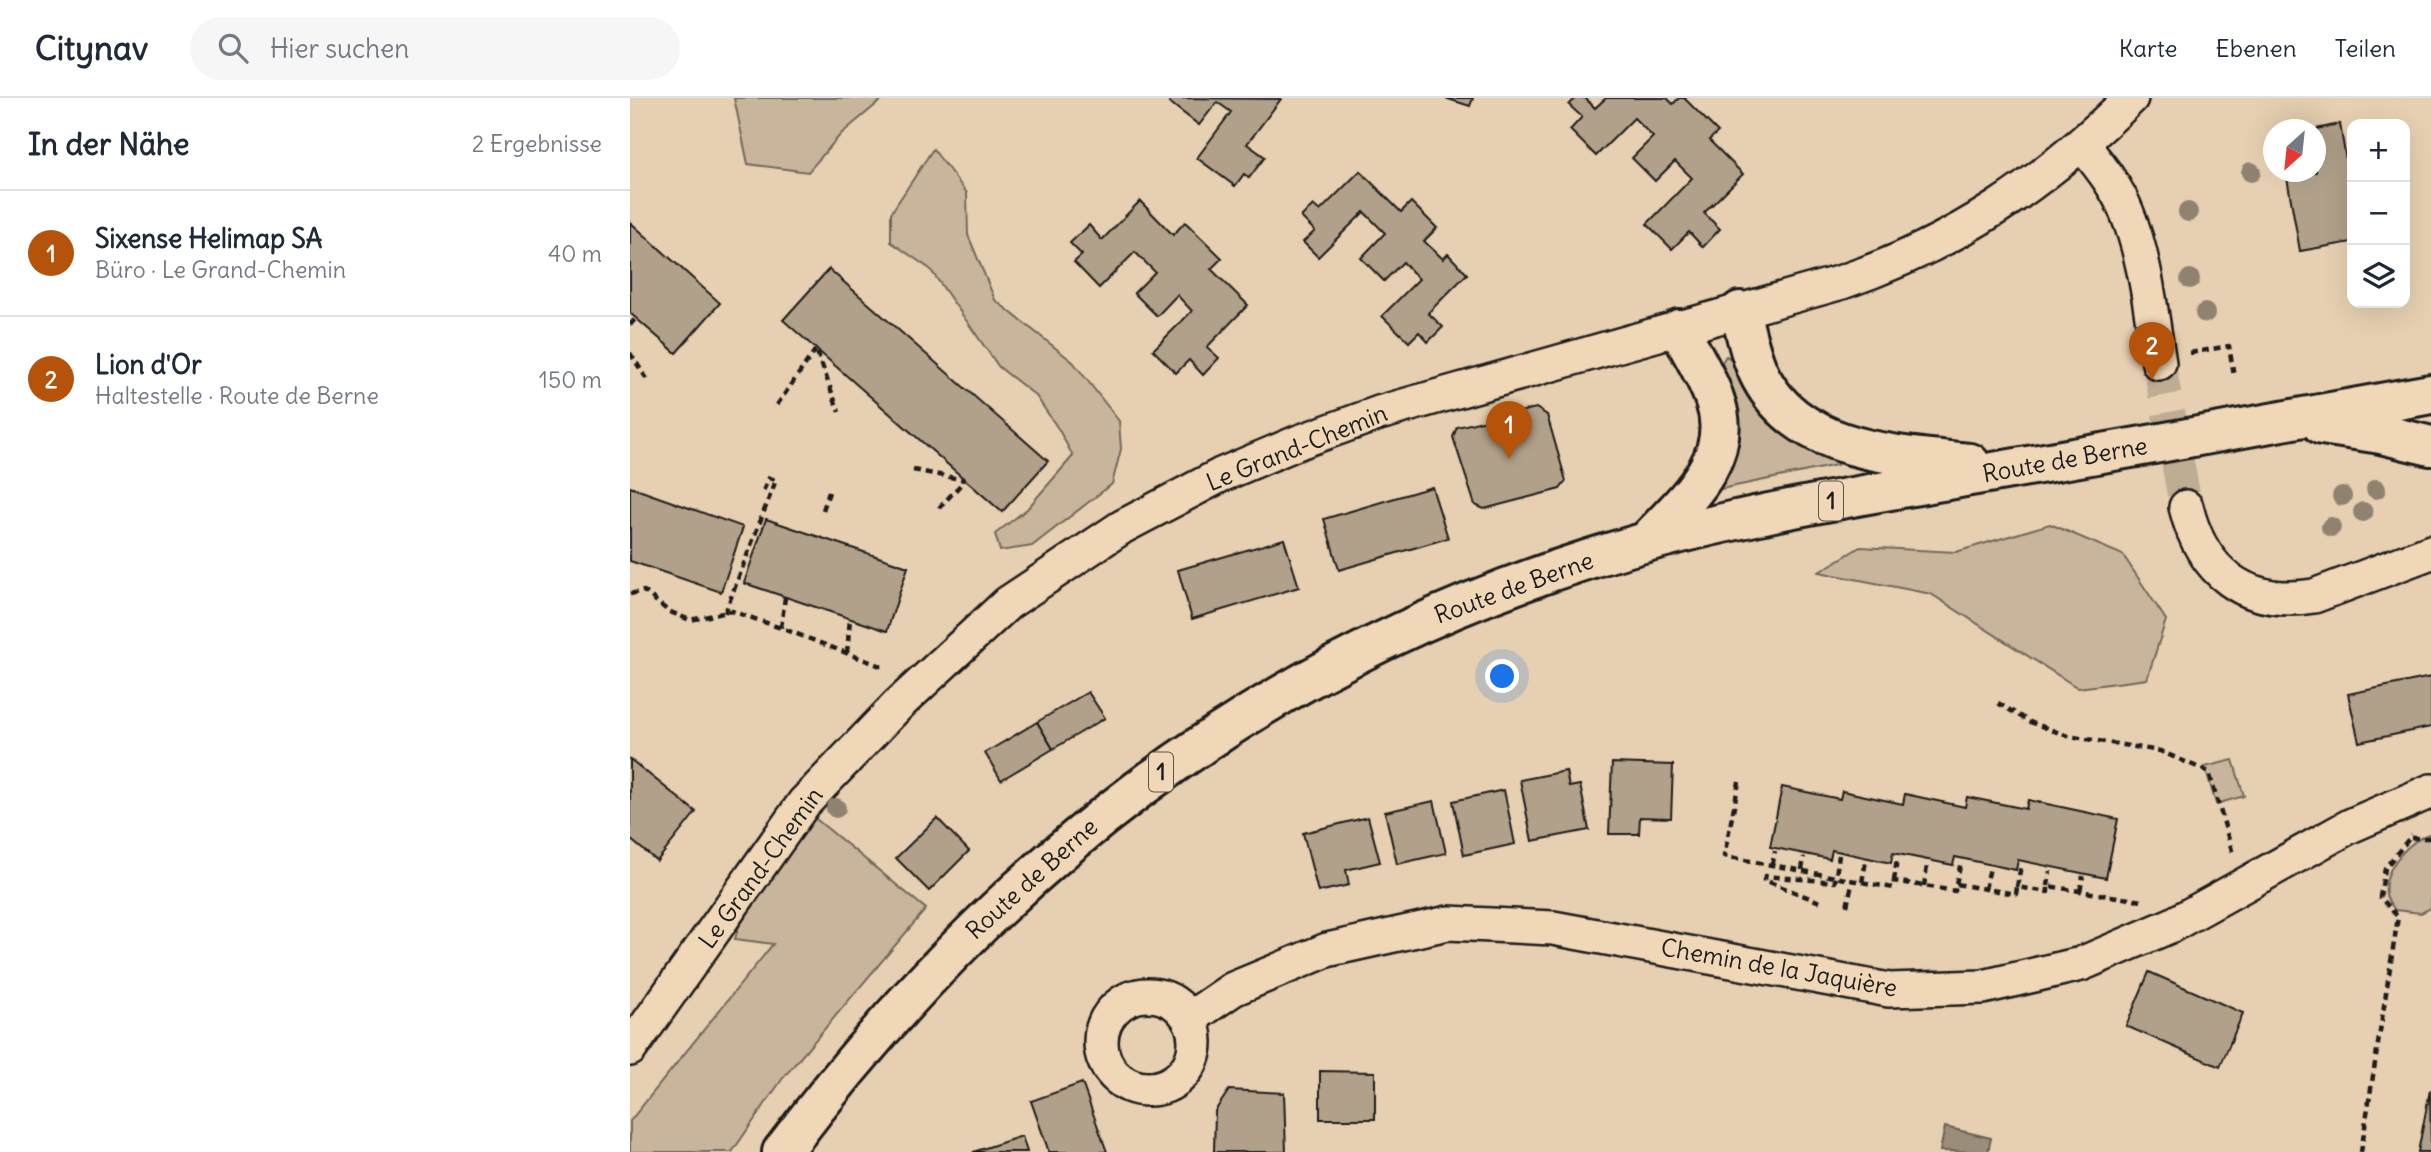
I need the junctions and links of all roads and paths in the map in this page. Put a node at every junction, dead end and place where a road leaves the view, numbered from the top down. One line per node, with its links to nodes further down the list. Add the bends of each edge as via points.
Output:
1 (2131, 98): 2 (street, Le Grand-Chemin)
2 (2082, 144): 3 (street, Le Grand-Chemin, via 1999,207 1913,255 1842,282); 8 (street, via 2126,211)
3 (1740, 311): 6 (street, Le Grand-Chemin); 16 (main road, via 1762,380 1788,412 1811,429 1883,453)
4 (636, 318): 5 (path)
5 (630, 325)
6 (1679, 329): 23 (main road, via 1716,403 1718,445 1699,485); 65 (street, Le Grand-Chemin, via 1379,414 1299,442 1221,475 1122,527 1064,564 1008,603 898,705 804,803)
7 (630, 352): 10 (path)
8 (2168, 359): 9 (path, via 2229,346)
9 (2234, 376)
10 (647, 379)
11 (2431, 394): 14 (main road, Route de Berne / 1)
12 (777, 405): 13 (path, via 816,349)
13 (839, 412)
14 (2289, 420): 15 (main road); 16 (main road, Route de Berne / 1)
15 (2431, 446)
16 (2018, 468): 23 (main road, Route de Berne / 1, via 1813,505)
17 (913, 470): 21 (path, via 965,480)
18 (762, 491): 27 (path, via 769,478 776,480)
19 (829, 492): 22 (path)
20 (2186, 507): 24 (street, via 2210,561 2240,586 2275,599 2314,596)
21 (939, 508)
22 (823, 510)
23 (1646, 542): 66 (main road, Route de Berne / 1, via 1468,602 1360,651 1250,712 1176,761 1058,852 947,956)
24 (2431, 552)
25 (630, 594): 27 (path, via 644,591 668,611 690,620)
26 (785, 597): 29 (path)
27 (725, 613): 29 (path, via 732,611)
28 (850, 619): 30 (path)
29 (781, 628): 30 (path)
30 (847, 653): 31 (path)
31 (886, 668)
32 (1997, 703): 49 (path, via 2068,737 2160,751 2209,772 2234,858 2238,856)
33 (1739, 782): 43 (path, via 1724,856)
34 (2427, 793): 35 (path); 49 (street, Chemin de la Jaquière, via 2350,826)
35 (2411, 838): 36 (path); 67 (path, via 2385,868 2381,897 2398,917)
36 (2431, 838)
37 (1775, 851): 43 (path)
38 (1839, 855): 51 (path)
39 (1804, 858): 47 (path)
40 (1897, 859): 53 (path)
41 (1866, 861): 54 (path)
42 (1961, 862): 55 (path)
43 (1772, 865): 47 (path)
44 (2021, 865): 58 (path)
45 (1927, 866): 56 (path)
46 (1990, 868): 59 (path)
47 (1802, 870): 51 (path)
48 (2050, 872): 57 (path)
49 (2263, 874): 64 (street, Chemin de la Jaquière, via 2172,925 2081,964 1983,987 1889,990 1553,928 1448,923 1327,950 1233,989)
50 (2082, 876): 60 (path)
51 (1836, 877): 52 (path); 61 (path, via 1835,882 1765,876 1765,880)
52 (1853, 880): 54 (path); 63 (path)
53 (1894, 881): 54 (path, via 1893,888); 56 (path)
54 (1862, 882)
55 (1956, 884): 56 (path, via 1955,891); 59 (path)
56 (1924, 886)
57 (2048, 886): 58 (path, via 2048,892); 60 (path)
58 (2017, 887): 59 (path, via 2015,894)
59 (1985, 889)
60 (2080, 891): 62 (path)
61 (1820, 902)
62 (2145, 902)
63 (1847, 906)
64 (1189, 1019)
65 (630, 1049)
66 (782, 1152)
67 (2361, 1152)

